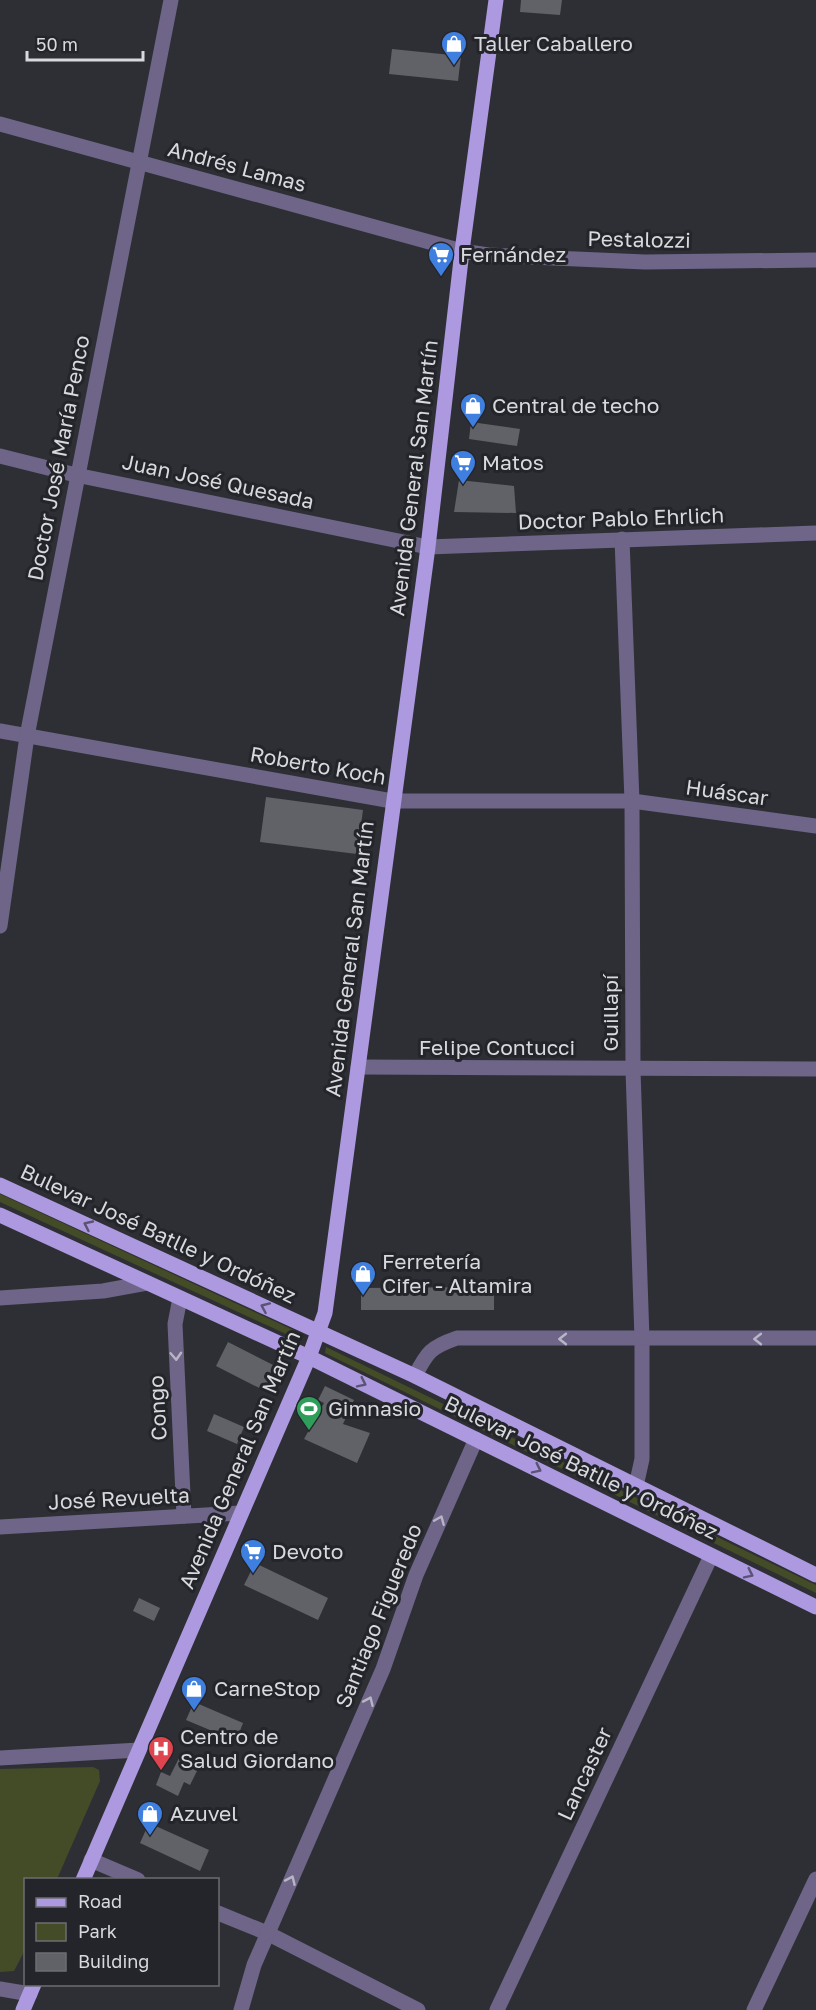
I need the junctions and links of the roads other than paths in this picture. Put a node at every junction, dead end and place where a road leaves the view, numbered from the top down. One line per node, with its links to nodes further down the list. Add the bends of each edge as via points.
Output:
1 (171, 0): 4 (street, Doctor José María Penco)
2 (496, 0): 5 (main road, Avenida General San Martín)
3 (0, 124): 4 (street, Andrés Lamas)
4 (140, 162): 5 (street, Andrés Lamas); 8 (street, Doctor José María Penco)
5 (462, 251): 6 (street, Pestalozzi, via 645,262); 11 (main road, Avenida General San Martín)
6 (816, 260)
7 (0, 456): 8 (street, Juan José Quesada)
8 (76, 475): 11 (street, Juan José Quesada); 13 (street, Doctor José María Penco)
9 (816, 533): 10 (street, Doctor Pablo Ehrlich)
10 (622, 539): 11 (street, Doctor Pablo Ehrlich); 15 (street, Guillapí)
11 (428, 547): 14 (main road, Avenida General San Martín)
12 (0, 731): 13 (street, Roberto Koch)
13 (27, 736): 14 (street, Roberto Koch); 17 (street, Doctor José María Penco)
14 (392, 801): 15 (street, Roberto Koch); 18 (main road, Avenida General San Martín)
15 (632, 801): 16 (street, Huáscar); 20 (street, Guillapí)
16 (816, 826)
17 (0, 926)
18 (358, 1067): 20 (street, Felipe Contucci); 26 (main road, Avenida General San Martín, via 327,1302)
19 (816, 1069): 20 (street, Felipe Contucci)
20 (633, 1070): 28 (street, Guillapí)
21 (0, 1185): 26 (main road, Bulevar José Batlle y Ordóñez, one-way to 21)
22 (0, 1215): 23 (main road, Bulevar José Batlle y Ordóñez)
23 (147, 1283): 24 (street, via 103,1291); 25 (main road, Bulevar José Batlle y Ordóñez)
24 (0, 1298)
25 (180, 1298): 29 (main road, Bulevar José Batlle y Ordóñez); 34 (street, Congo, one-way to 34, via 175,1324)
26 (318, 1331): 29 (main road, Avenida General San Martín); 30 (main road, Bulevar José Batlle y Ordóñez)
27 (816, 1338): 28 (street, one-way to 28)
28 (642, 1339): 30 (street, one-way to 30, via 457,1338 426,1354); 32 (street, Guillapí, via 642,1459)
29 (309, 1357): 31 (main road, Bulevar José Batlle y Ordóñez, one-way to 31); 33 (main road, Avenida General San Martín)
30 (415, 1376): 32 (main road, Bulevar José Batlle y Ordóñez)
31 (476, 1438): 36 (main road, Bulevar José Batlle y Ordóñez, one-way to 36); 46 (street, Santiago Figueredo, one-way to 31, via 383,1669 416,1575)
32 (636, 1486): 37 (main road, Bulevar José Batlle y Ordóñez)
33 (240, 1513): 34 (street, José Revuelta); 39 (main road, Avenida General San Martín)
34 (184, 1516): 35 (street, José Revuelta)
35 (0, 1527)
36 (711, 1556): 38 (main road, Bulevar José Batlle y Ordóñez, one-way to 38); 52 (street, Lancaster)
37 (816, 1575)
38 (816, 1607)
39 (139, 1750): 40 (street); 41 (main road, Avenida General San Martín)
40 (0, 1758)
41 (92, 1860): 42 (main road, Avenida General San Martín); 43 (street)
42 (83, 1878)
43 (133, 1878)
44 (816, 1879): 53 (street)
45 (219, 1913): 46 (street)
46 (267, 1934): 50 (street, Santiago Figueredo); 51 (street)
47 (0, 1989): 48 (street)
48 (32, 1989): 49 (main road)
49 (23, 2010)
50 (241, 2010)
51 (418, 2010)
52 (498, 2010)
53 (754, 2010)

